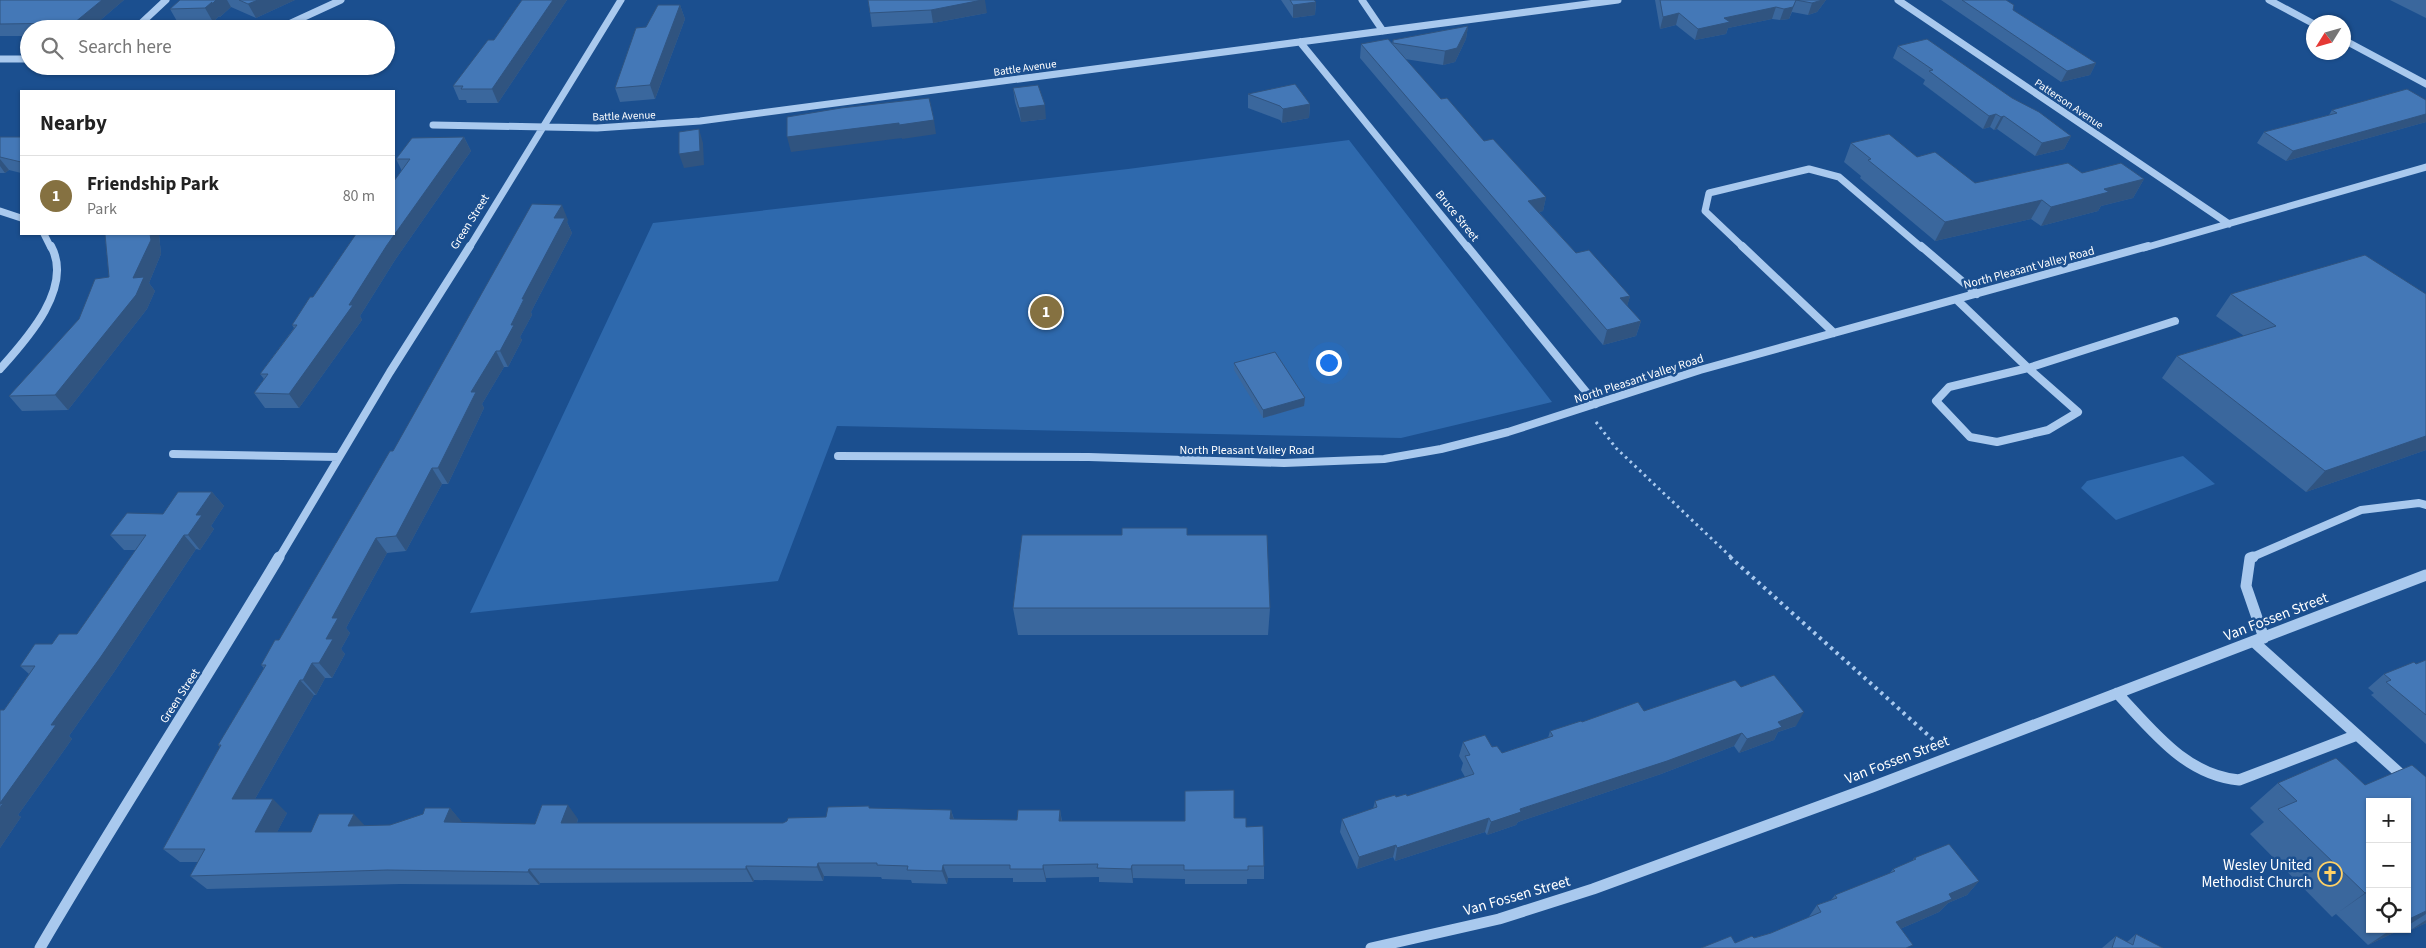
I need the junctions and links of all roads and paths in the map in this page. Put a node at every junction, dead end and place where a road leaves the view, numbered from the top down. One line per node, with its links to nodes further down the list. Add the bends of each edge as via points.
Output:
1 (166, 0): 8 (street)
2 (341, 0): 9 (street)
3 (621, 0): 18 (street, Green Street)
4 (1362, 0): 11 (street)
5 (1618, 0): 11 (street, Battle Avenue)
6 (1898, 0): 22 (street, Patterson Avenue)
7 (2269, 0): 10 (street)
8 (145, 20)
9 (298, 20)
10 (2306, 20)
11 (1383, 31): 12 (street, Battle Avenue)
12 (1300, 42): 18 (street, Battle Avenue, via 706,121 624,127); 30 (street, Bruce Street)
13 (2351, 44): 16 (street)
14 (0, 59): 15 (street)
15 (20, 59)
16 (2426, 84)
17 (433, 125): 18 (street, Battle Avenue)
18 (544, 127): 33 (street, Green Street)
19 (2426, 167): 22 (street, North Pleasant Valley Road)
20 (0, 211): 21 (street)
21 (20, 218)
22 (2229, 224): 24 (street, North Pleasant Valley Road)
23 (45, 235): 29 (street, via 57,261 53,293 38,322)
24 (1977, 294): 25 (street, North Pleasant Valley Road); 27 (street, via 1839,177 1809,169 1709,193 1705,210)
25 (1957, 300): 27 (street, North Pleasant Valley Road); 28 (street)
26 (2175, 321): 28 (street)
27 (1834, 333): 30 (street, North Pleasant Valley Road, via 1700,370)
28 (2028, 368): 28 (street, via 2078,412 2048,430 1997,442 1970,437 1936,401 1949,386)
29 (0, 369)
30 (1596, 404): 32 (street, North Pleasant Valley Road, via 1508,432 1441,449 1384,458 1243,464 1089,457); 39 (path, via 1594,419 1616,448 1695,525)
31 (173, 454): 33 (street)
32 (838, 456)
33 (339, 457): 41 (street, Green Street)
34 (2426, 505): 36 (street, via 2419,503 2362,510 2250,558 2246,586)
35 (2426, 575): 36 (street, Van Fossen Street)
36 (2259, 640): 37 (street, Van Fossen Street); 38 (street)
37 (2117, 693): 38 (street, via 2178,754 2211,777 2228,780 2239,780); 39 (street, Van Fossen Street)
38 (2357, 735): 40 (street)
39 (1951, 755): 42 (street, Van Fossen Street, via 1593,889 1499,919)
40 (2412, 784)
41 (40, 948)
42 (1371, 948)

